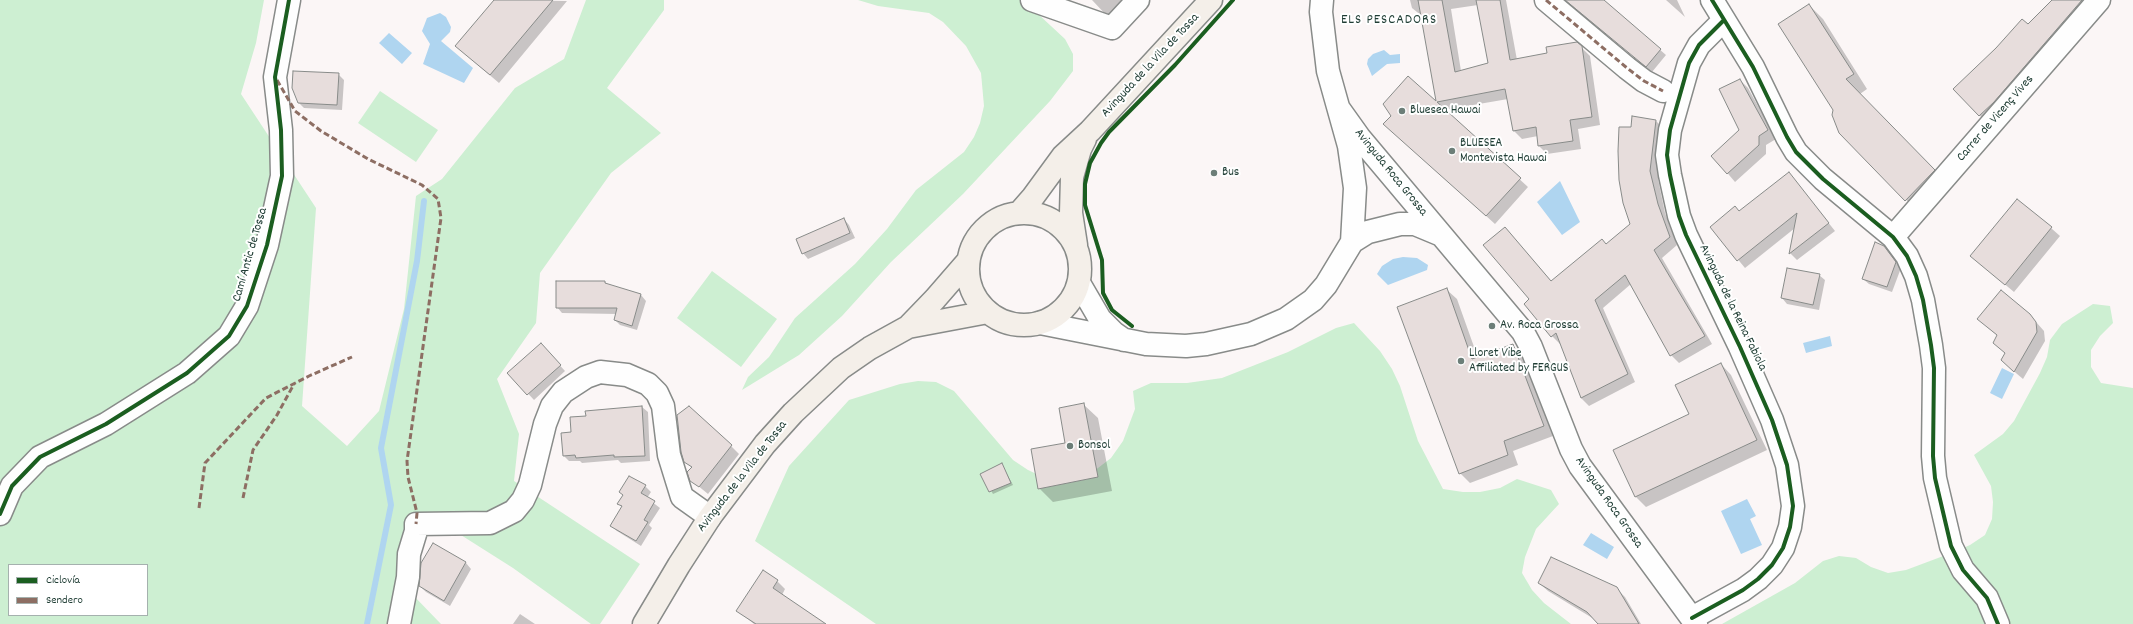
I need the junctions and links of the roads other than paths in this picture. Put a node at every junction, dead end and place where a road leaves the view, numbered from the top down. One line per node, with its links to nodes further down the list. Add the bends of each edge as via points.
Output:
1 (289, 0): 24 (street, Camí Antic de Tossa, via 275,77 281,130 282,176 267,245 247,306 229,336 187,373 106,424 40,457 12,486)
2 (1032, 0): 3 (street, via 1112,28)
3 (1138, 0)
4 (1210, 0): 12 (main road, Avinguda de la Vila de Tossa)
5 (1322, 0): 11 (street, Avinguda Roca Grossa, via 1325,52)
6 (1546, 0): 10 (street, via 1627,68)
7 (1712, 0): 9 (street)
8 (2099, 0): 16 (street, Carrer de Vicenç Vives)
9 (1724, 20): 16 (street, via 1753,67 1796,152 1823,179); 26 (street, Avinguda de la Reina Fabiola, via 1699,44 1689,63 1670,130 1667,154 1679,216 1772,420 1787,465 1793,506 1790,527 1772,565 1743,590)
10 (1663, 91)
11 (1339, 109): 14 (street, Avinguda Roca Grossa, via 1353,165); 15 (street, Avinguda Roca Grossa, via 1359,137)
12 (1090, 131): 13 (main road, Avinguda de la Vila de Tossa, via 1063,156); 17 (main road, Avinguda de la Vila de Tossa, via 1080,149 1072,177 1071,207)
13 (1018, 213): 17 (main road, via 1038,215 1051,220 1061,226); 18 (main road, via 1005,216 985,229 972,249)
14 (1353, 233): 15 (street, Avinguda Roca Grossa, via 1400,224 1415,224); 23 (street, Avinguda Roca Grossa, via 1326,285 1313,300 1286,319 1250,334 1206,344 1164,346)
15 (1442, 236): 26 (street, Avinguda Roca Grossa, via 1523,332 1580,466)
16 (1893, 237): 29 (street, via 1907,256 1923,300 1934,368 1935,478 1951,546 1963,570 1987,598)
17 (1076, 246): 19 (main road, via 1080,264)
18 (968, 261): 20 (main road, via 970,286 974,296); 22 (main road, Avinguda de la Vila de Tossa)
19 (1079, 283): 21 (main road, via 1068,305); 23 (street, Avinguda Roca Grossa, via 1100,319 1114,334)
20 (988, 312): 21 (main road, via 1010,324 1025,326); 22 (main road, Avinguda de la Vila de Tossa)
21 (1040, 323): 23 (street, Avinguda Roca Grossa)
22 (908, 327): 25 (main road, Avinguda de la Vila de Tossa, via 870,348 818,387 765,444)
23 (1129, 342)
24 (0, 514)
25 (710, 517): 27 (street, via 682,497 669,455 663,406 657,393 648,384 627,375 600,372 586,377 563,392 552,406 530,485 514,511 490,523 416,524); 28 (main road, Avinguda de la Vila de Tossa)
26 (1694, 621)
27 (399, 624)
28 (644, 624)
29 (1998, 624)

